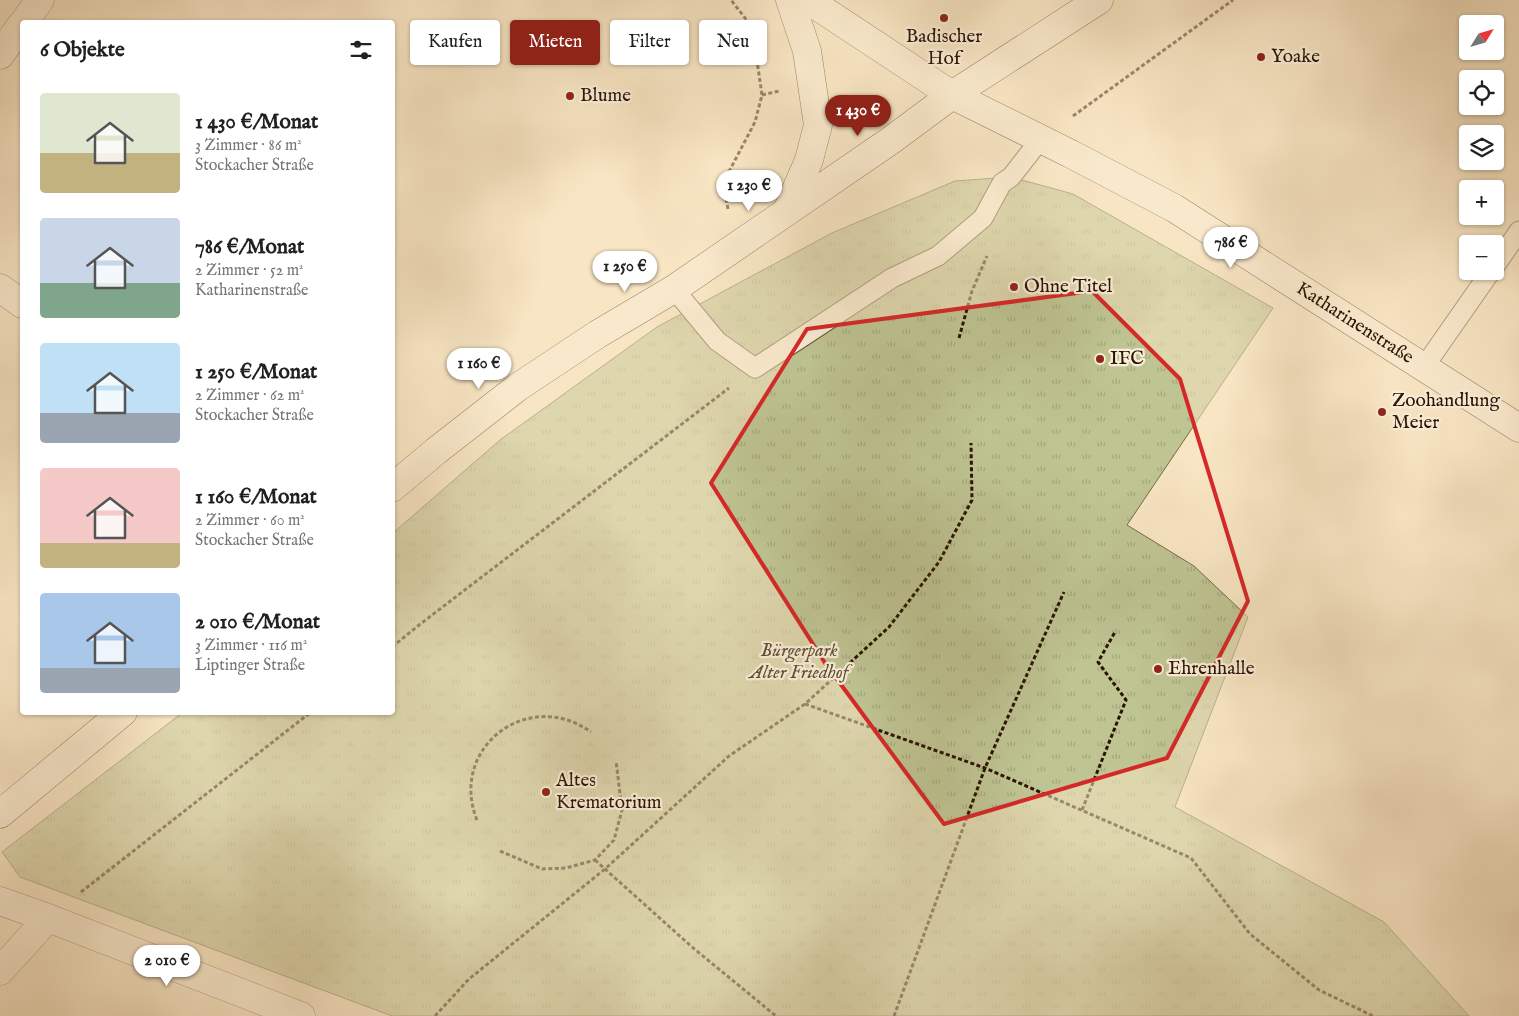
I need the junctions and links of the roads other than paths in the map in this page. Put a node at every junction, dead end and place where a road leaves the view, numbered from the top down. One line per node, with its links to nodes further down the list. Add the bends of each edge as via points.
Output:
1 (40, 0): 5 (street)
2 (790, 0): 10 (street, via 807,51 818,125 809,160)
3 (808, 0): 8 (street, Katharinenstraße)
4 (1099, 0): 8 (street)
5 (25, 20)
6 (20, 27): 7 (street)
7 (0, 55)
8 (952, 95): 9 (street, Katharinenstraße); 10 (street)
9 (1040, 140): 15 (lane, via 1002,183 983,218 938,256 892,278 755,368 717,340); 17 (street, Katharinenstraße, via 1174,208)
10 (787, 211): 15 (street)
11 (1519, 231): 12 (lane)
12 (1504, 253)
13 (1485, 280): 17 (lane)
14 (0, 288): 16 (street)
15 (674, 289): 19 (street, via 518,387)
16 (20, 303)
17 (1424, 367): 18 (street, Katharinenstraße)
18 (1519, 428)
19 (395, 485)
20 (119, 715): 21 (street)
21 (0, 814)
22 (0, 901): 23 (street)
23 (48, 918): 24 (street); 25 (street)
24 (0, 971)
25 (301, 1016)

